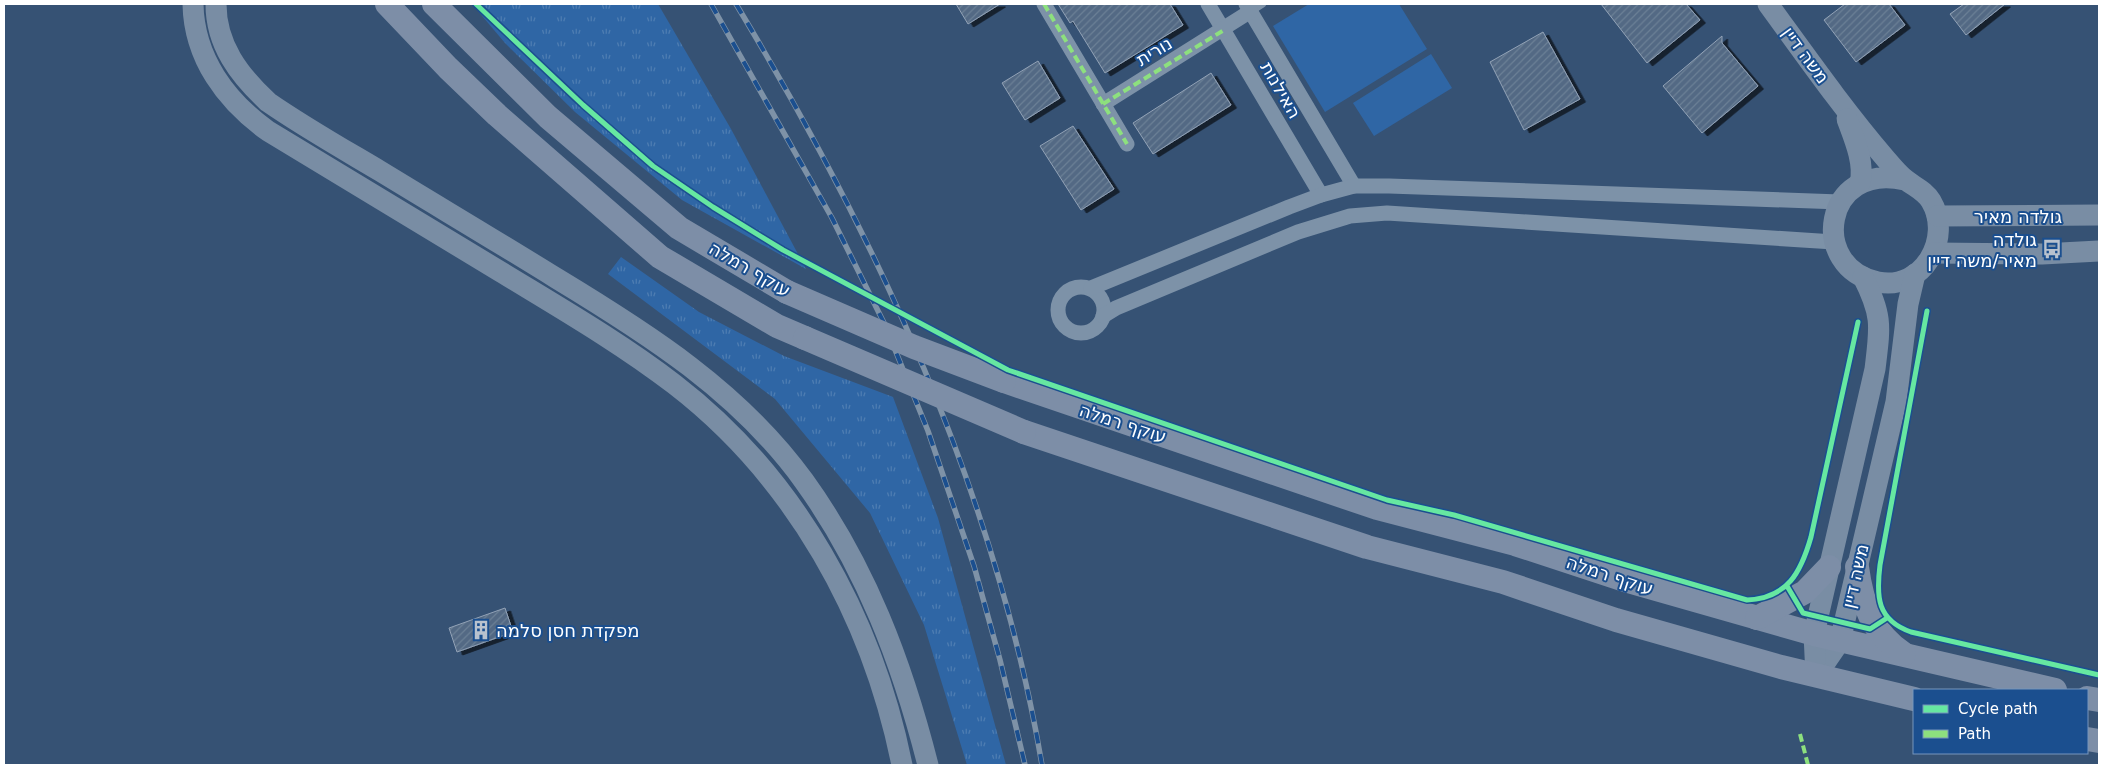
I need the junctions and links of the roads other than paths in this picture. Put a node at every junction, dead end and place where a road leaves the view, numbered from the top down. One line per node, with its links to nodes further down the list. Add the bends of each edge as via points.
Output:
1 (193, 4): 36 (main road, via 200,46 212,73 228,96 268,132 607,336 675,384 732,435 780,488 820,547 859,628 879,682)
2 (216, 4): 37 (main road, via 222,43 239,71 268,102 628,321 696,370 754,422 803,479 844,541 878,609 906,683)
3 (387, 4): 33 (main road, עוקף רמלה, bridge, via 497,115 660,256 777,326 1024,432 1367,547 1503,582 1616,620)
4 (434, 4): 29 (main road, עוקף רמלה, bridge, via 548,117 680,228 787,292 914,347 1004,381 1378,508 1515,544)
5 (1044, 4): 10 (street)
6 (1208, 4): 9 (street, האילנות)
7 (1768, 4): 11 (main road, משה דיין)
8 (1253, 6): 9 (street, נורית); 15 (street, האילנות)
9 (1224, 30): 10 (street, נורית); 16 (street, האילנות)
10 (1103, 104): 12 (street)
11 (1843, 107): 13 (main road, משה דיין); 14 (main road, משה דיין, via 1859,158)
12 (1127, 144)
13 (1905, 180): 14 (main road, via 1890,176 1874,177); 19 (main road, via 1920,188 1931,200)
14 (1860, 183): 17 (main road)
15 (1354, 186): 16 (street); 17 (street)
16 (1321, 195): 25 (street)
17 (1840, 202): 20 (main road, via 1835,215)
18 (2099, 215): 19 (main road, גולדה מאיר)
19 (1937, 216): 22 (main road, via 1939,228)
20 (1834, 242): 24 (main road, via 1840,256); 26 (street, via 1387,213 1350,216 1298,232)
21 (2099, 251): 22 (main road, גולדה מאיר)
22 (1934, 253): 23 (main road)
23 (1915, 274): 24 (main road, via 1890,283); 28 (main road, משה דיין, via 1908,304 1896,402)
24 (1863, 277): 27 (main road, משה דיין, via 1880,315 1875,369)
25 (1091, 288): 26 (street, via 1102,300); 26 (street, via 1076,286 1069,289 1059,301 1058,316 1066,328 1081,333 1095,328)
26 (1103, 316)
27 (1829, 567): 29 (main road, via 1805,592); 30 (main road, משה דיין)
28 (1857, 567): 31 (main road, משה דיין); 32 (main road, via 1871,620 1886,640)
29 (1756, 618): 30 (main road, עוקף רמלה)
30 (1814, 634): 31 (main road, עוקף רמלה); 33 (main road, משה דיין)
31 (1840, 641): 32 (main road, עוקף רמלה); 33 (main road, משה דיין)
32 (1912, 658): 34 (main road, עוקף רמלה)
33 (1816, 676): 35 (main road, עוקף רמלה)
34 (2051, 689)
35 (1913, 699)
36 (902, 765)
37 (928, 765)

